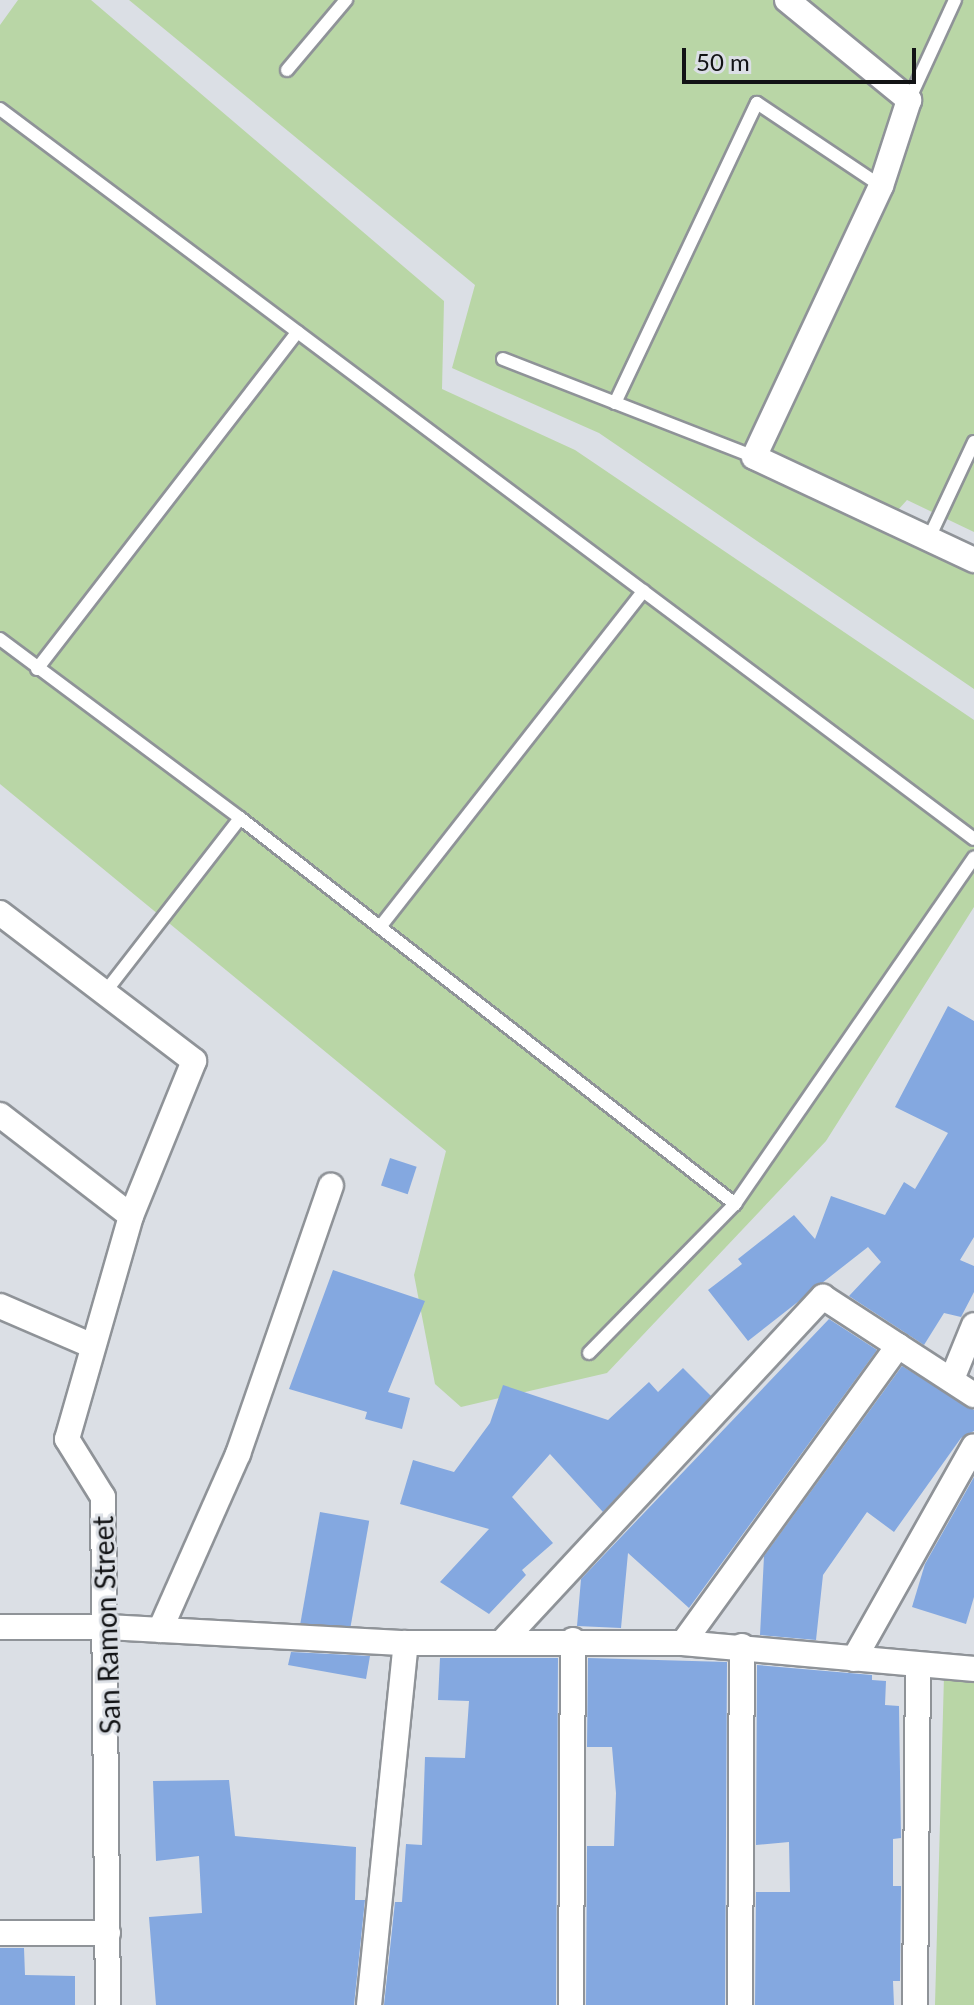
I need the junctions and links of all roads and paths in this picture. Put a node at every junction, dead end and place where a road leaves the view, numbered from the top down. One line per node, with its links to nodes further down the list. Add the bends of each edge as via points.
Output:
1 (346, 0): 4 (lane)
2 (787, 0): 5 (street)
3 (955, 0): 5 (lane)
4 (287, 70)
5 (909, 100): 7 (street)
6 (0, 109): 8 (lane)
7 (881, 186): 10 (lane, via 757,103); 12 (street)
8 (297, 332): 15 (lane); 17 (lane)
9 (503, 359): 10 (lane)
10 (615, 403): 12 (lane)
11 (974, 442): 13 (lane)
12 (754, 457): 13 (street)
13 (929, 538): 14 (street)
14 (974, 560)
15 (643, 591): 19 (lane); 22 (lane)
16 (0, 639): 17 (lane)
17 (37, 669): 18 (lane)
18 (240, 818): 22 (lane); 23 (lane)
19 (974, 839)
20 (974, 857): 26 (lane)
21 (0, 913): 23 (street)
22 (380, 927): 26 (lane)
23 (106, 991): 27 (street, San Ramon Street, via 194,1061)
24 (0, 1115): 27 (street)
25 (331, 1186): 38 (street, via 238,1454)
26 (735, 1204): 32 (lane)
27 (131, 1216): 30 (street, San Ramon Street)
28 (0, 1306): 30 (street)
29 (974, 1325): 33 (street)
30 (93, 1346): 37 (street, San Ramon Street, via 67,1439 103,1497 100,1586)
31 (898, 1346): 33 (street); 40 (street, via 823,1297); 42 (street)
32 (589, 1353)
33 (952, 1379): 34 (street)
34 (974, 1395)
35 (974, 1446): 44 (street)
36 (0, 1627): 37 (street)
37 (107, 1627): 38 (street); 48 (street, San Ramon Street)
38 (160, 1630): 41 (street)
39 (573, 1640): 40 (street); 42 (street); 51 (street)
40 (503, 1641): 41 (street)
41 (406, 1643): 50 (street)
42 (683, 1643): 43 (street)
43 (742, 1646): 44 (street); 52 (street)
44 (854, 1659): 45 (street)
45 (918, 1666): 46 (street); 53 (street)
46 (974, 1669)
47 (0, 1933): 48 (street)
48 (108, 1933): 49 (street, San Ramon Street)
49 (108, 2005)
50 (369, 2005)
51 (571, 2005)
52 (740, 2005)
53 (915, 2005)

